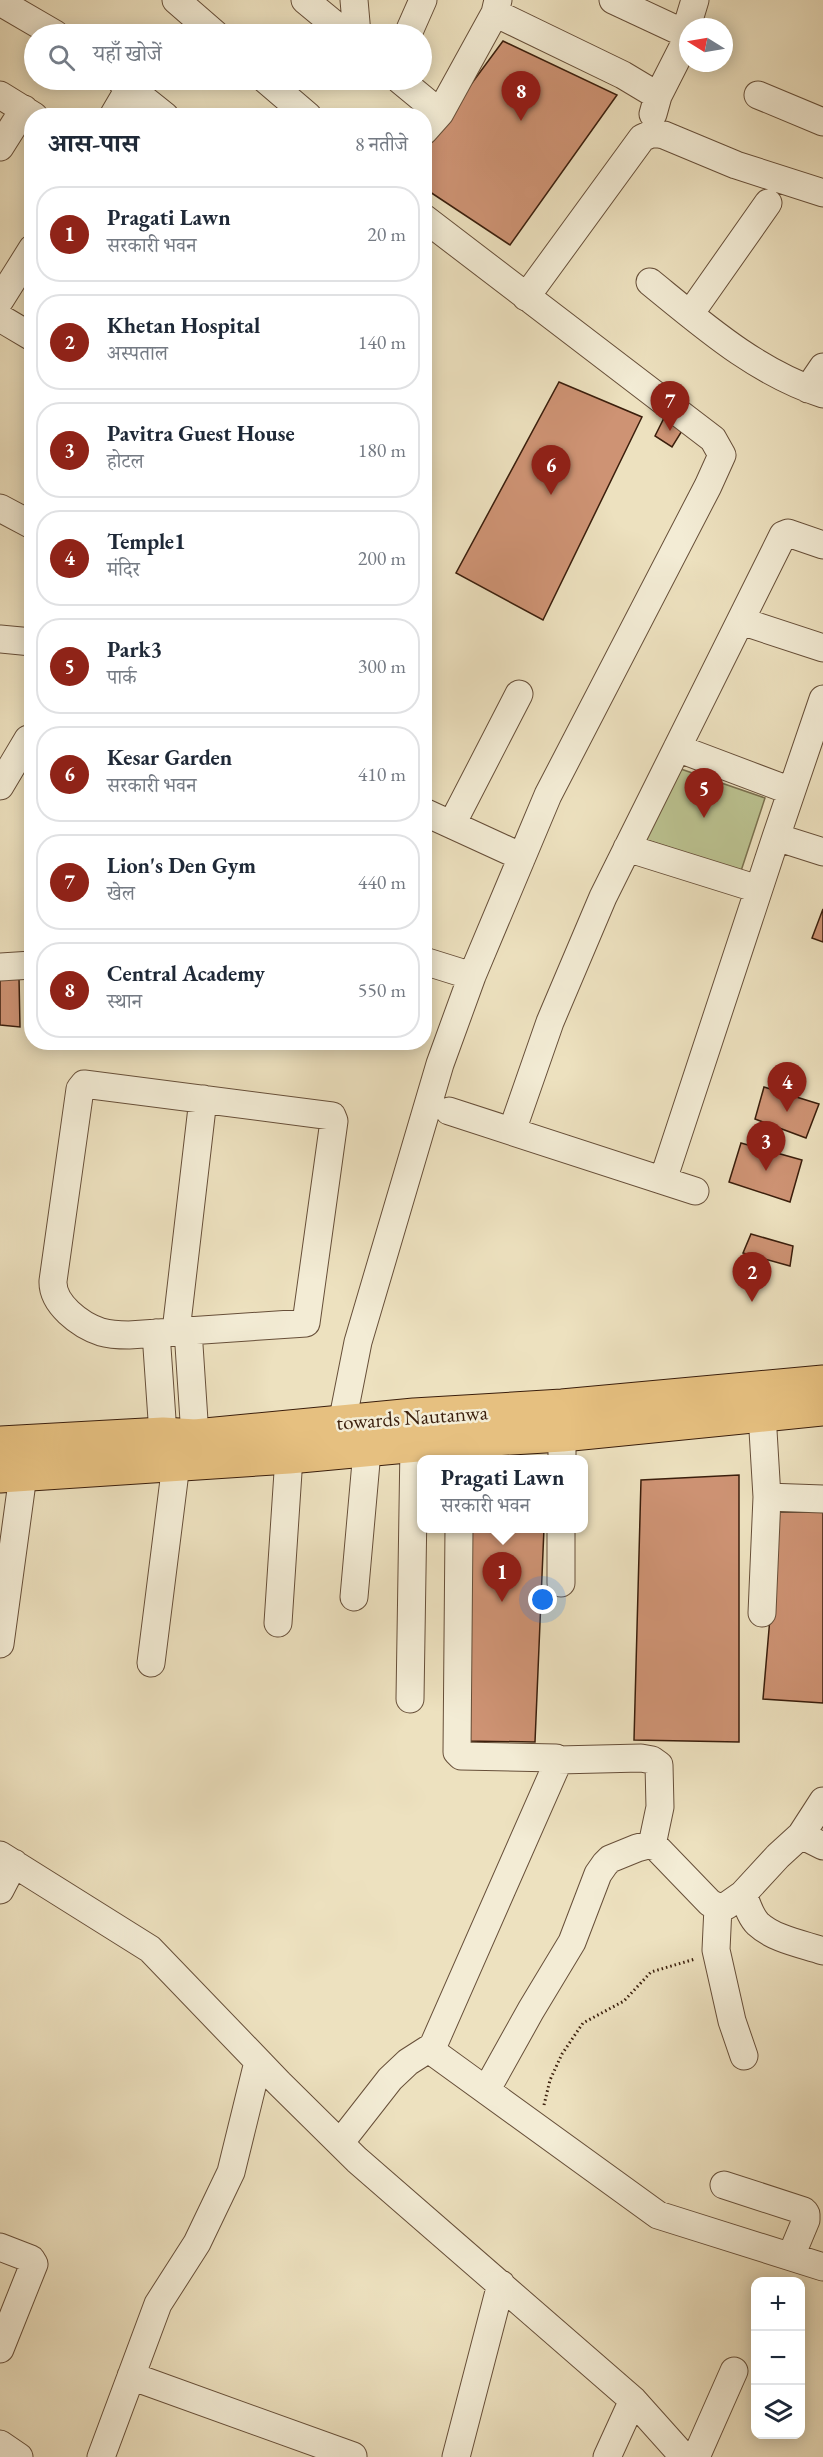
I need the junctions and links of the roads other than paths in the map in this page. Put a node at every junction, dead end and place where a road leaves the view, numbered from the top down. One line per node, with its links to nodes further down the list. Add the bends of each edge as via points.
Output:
1 (176, 0): 11 (street)
2 (305, 0): 12 (street)
3 (354, 0): 13 (street)
4 (423, 0): 14 (street)
5 (613, 0): 15 (street)
6 (694, 0): 9 (street)
7 (0, 2): 10 (street)
8 (497, 7): 23 (street); 30 (street)
9 (690, 18)
10 (38, 24)
11 (204, 24)
12 (334, 24)
13 (356, 24)
14 (413, 24)
15 (679, 31)
16 (679, 52): 23 (street)
17 (122, 90): 24 (street)
18 (133, 90): 25 (street)
19 (278, 90): 26 (street)
20 (408, 90): 27 (street)
21 (0, 95): 28 (street)
22 (758, 95): 31 (street)
23 (658, 96): 32 (street)
24 (116, 108)
25 (155, 108)
26 (299, 108)
27 (421, 108)
28 (24, 109)
29 (24, 118): 33 (street)
30 (432, 122)
31 (823, 122)
32 (653, 133): 34 (street); 39 (street, via 642,138)
33 (0, 147)
34 (823, 193)
35 (768, 203): 41 (street)
36 (432, 224): 39 (street)
37 (24, 262): 40 (street)
38 (650, 282): 41 (street)
39 (526, 297): 63 (street, via 713,439 722,455 548,795)
40 (0, 300)
41 (690, 314): 44 (street, via 768,370)
42 (0, 318): 43 (street)
43 (24, 332)
44 (818, 383)
45 (0, 508): 46 (street)
46 (24, 521)
47 (823, 545): 48 (street, via 789,533 783,535)
48 (741, 621): 51 (street); 55 (street)
49 (0, 639): 50 (street)
50 (24, 641)
51 (823, 648)
52 (519, 694): 59 (street)
53 (823, 699): 57 (street)
54 (24, 744): 56 (street)
55 (677, 748): 57 (street); 61 (street)
56 (0, 786)
57 (791, 790): 60 (street)
58 (432, 815): 59 (street)
59 (452, 824): 63 (street)
60 (776, 837): 62 (street); 64 (street)
61 (627, 848): 64 (street); 73 (street, via 573,965)
62 (823, 852)
63 (522, 857): 70 (street)
64 (758, 889): 74 (street)
65 (432, 965): 70 (street)
66 (24, 966): 67 (street)
67 (0, 967)
68 (0, 972): 69 (street)
69 (24, 972)
70 (472, 976): 80 (street, via 440,1064 358,1342)
71 (204, 1099): 76 (street); 76 (street, via 84,1084 80,1089 53,1281 54,1297 98,1331 129,1335); 76 (street, via 330,1115 334,1121 306,1323)
72 (449, 1111): 73 (street)
73 (512, 1131): 74 (street)
74 (663, 1180): 75 (street)
75 (695, 1191)
76 (173, 1331): 81 (street); 82 (street)
77 (823, 1383): 80 (main road, towards Nautanwa)
78 (823, 1409): 79 (main road)
79 (762, 1414): 85 (main road); 91 (street)
80 (342, 1423): 82 (main road, towards Nautanwa)
81 (163, 1434): 82 (main road, towards Nautanwa); 83 (main road, towards Nautanwa)
82 (195, 1436)
83 (0, 1443)
84 (414, 1445): 86 (main road); 87 (main road); 101 (street)
85 (562, 1447): 86 (main road)
86 (460, 1450)
87 (367, 1451): 88 (main road); 96 (street)
88 (289, 1457): 89 (main road); 98 (street)
89 (176, 1464): 90 (main road); 100 (street)
90 (11, 1475): 99 (street)
91 (767, 1497): 92 (street); 97 (street)
92 (823, 1499)
93 (459, 1533): 102 (street, via 457,1752 461,1756)
94 (561, 1533): 95 (street)
95 (561, 1583)
96 (354, 1597)
97 (762, 1612)
98 (278, 1623)
99 (0, 1644)
100 (151, 1663)
101 (410, 1699)
102 (558, 1760): 105 (street, via 641,1758 659,1765 660,1807); 111 (street)
103 (823, 1801): 104 (street)
104 (812, 1840): 108 (street, via 778,1856)
105 (652, 1845): 109 (street); 114 (street, via 619,1855 598,1874 572,1942)
106 (7, 1859): 107 (street); 113 (street, via 150,1949)
107 (0, 1890)
108 (743, 1894): 109 (street, via 726,1906); 110 (street, via 751,1913 763,1927)
109 (718, 1906): 112 (street, via 716,1950)
110 (823, 1951)
111 (433, 2046): 114 (street, via 437,2056); 115 (street, via 390,2079)
112 (744, 2056)
113 (258, 2062): 115 (street); 123 (street, via 231,2172 196,2244 158,2304)
114 (488, 2089): 118 (street, via 658,2215)
115 (340, 2143): 120 (street)
116 (724, 2185): 118 (street, via 804,2211 806,2220)
117 (0, 2247): 121 (street, via 31,2259 34,2264)
118 (791, 2256): 119 (street)
119 (823, 2267)
120 (501, 2284): 124 (street); 129 (street)
121 (0, 2349)
122 (734, 2371): 132 (street)
123 (131, 2376): 127 (street); 128 (street)
124 (633, 2400): 130 (street); 131 (street)
125 (0, 2444): 126 (street)
126 (20, 2457)
127 (101, 2457)
128 (360, 2457)
129 (456, 2457)
130 (607, 2457)
131 (684, 2457)
132 (696, 2457)

